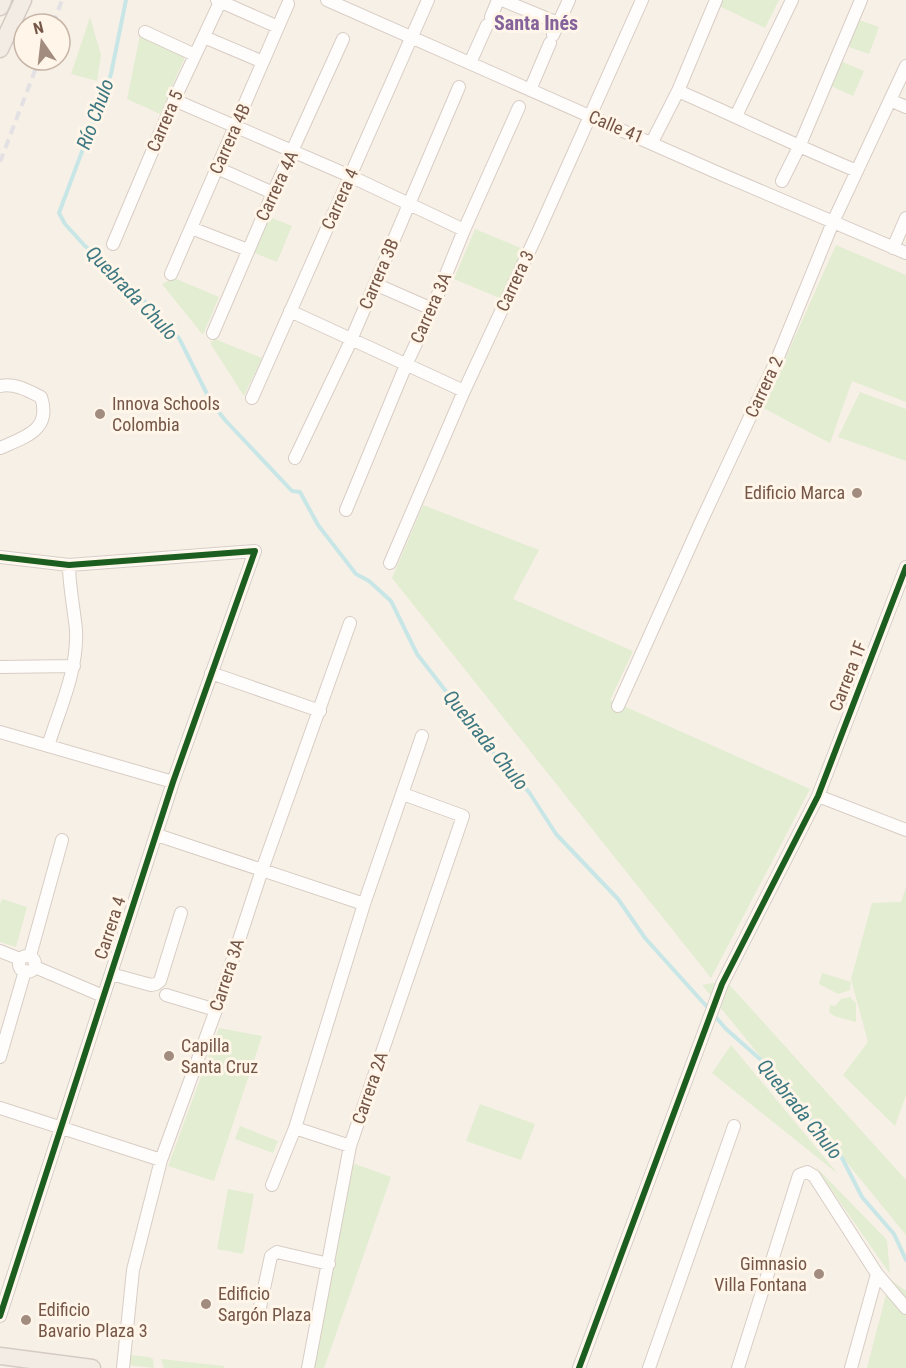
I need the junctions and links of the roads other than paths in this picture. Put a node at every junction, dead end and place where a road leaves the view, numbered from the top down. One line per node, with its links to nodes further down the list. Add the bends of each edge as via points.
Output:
1 (3, 0): 13 (main road)
2 (23, 0): 20 (main road)
3 (220, 0): 14 (street); 17 (street, Carrera 5)
4 (327, 0): 18 (street, Calle 41)
5 (428, 0): 18 (street, Carrera 4)
6 (500, 0): 16 (street); 23 (street)
7 (569, 0): 16 (street)
8 (642, 0): 32 (street, Carrera 3)
9 (716, 0): 27 (street)
10 (792, 0): 33 (street)
11 (861, 0): 36 (street)
12 (288, 4): 14 (street, Carrera 4B)
13 (0, 7)
14 (278, 27): 22 (street, Carrera 4B)
15 (145, 32): 21 (street)
16 (554, 33): 26 (street)
17 (204, 37): 21 (street, Carrera 5); 22 (street)
18 (412, 37): 23 (street, Calle 41); 40 (street, Carrera 4)
19 (343, 39): 37 (street, Carrera 4A)
20 (0, 49)
21 (195, 55): 28 (street, Carrera 5)
22 (263, 62): 34 (street, Carrera 4B)
23 (470, 63): 26 (street, Calle 41)
24 (906, 66): 29 (street, Carrera 2)
25 (459, 87): 43 (street, Carrera 3B)
26 (530, 90): 32 (street, Calle 41)
27 (678, 91): 33 (street); 35 (street)
28 (174, 100): 34 (street); 48 (street, Carrera 5)
29 (890, 100): 31 (street); 39 (street, Carrera 2)
30 (519, 107): 47 (street, Carrera 3A)
31 (906, 107)
32 (589, 115): 35 (street, Calle 41); 60 (street, Carrera 3)
33 (736, 116): 36 (street)
34 (235, 126): 37 (street); 38 (street, Carrera 4B)
35 (652, 142): 45 (street, Calle 41)
36 (799, 147): 39 (street); 41 (street)
37 (293, 152): 40 (street); 42 (street, Carrera 4A)
38 (217, 168): 42 (street); 46 (street, Carrera 4B)
39 (857, 171): 45 (street, Carrera 2)
40 (350, 176): 43 (street); 55 (street, Carrera 4)
41 (782, 180)
42 (273, 193): 50 (street, Carrera 4A)
43 (409, 203): 47 (street); 53 (street, Carrera 3B)
44 (906, 218): 49 (street)
45 (833, 222): 49 (street, Calle 41); 73 (street, Carrera 2, via 778,357)
46 (191, 228): 50 (street); 52 (street, Carrera 4B)
47 (464, 230): 54 (street, Carrera 3A)
48 (113, 244)
49 (893, 248): 51 (street, Calle 41)
50 (248, 250): 56 (street, Carrera 4A)
51 (906, 253)
52 (171, 274)
53 (375, 284): 54 (street); 57 (street, Carrera 3B)
54 (432, 309): 58 (street, Carrera 3A)
55 (290, 311): 57 (street); 61 (street, Carrera 4)
56 (213, 333)
57 (351, 339): 58 (street); 63 (street, Carrera 3B)
58 (406, 365): 60 (street); 64 (street, Carrera 3A)
59 (0, 386): 62 (street, via 25,388 40,397 44,407 43,420 34,432)
60 (464, 391): 66 (street, Carrera 3)
61 (252, 398)
62 (0, 448)
63 (295, 458)
64 (346, 510)
65 (0, 557): 67 (street)
66 (390, 563)
67 (69, 566): 70 (street, via 76,630); 72 (street, Carrera 4, via 255,551)
68 (906, 567): 80 (street, Carrera 1F)
69 (350, 623): 74 (street, Carrera 3A)
70 (74, 666): 71 (street); 77 (street)
71 (0, 667)
72 (211, 673): 74 (street); 78 (street, Carrera 4)
73 (618, 706)
74 (320, 711): 84 (street, Carrera 3A)
75 (0, 732): 77 (street)
76 (422, 736): 79 (street)
77 (48, 746): 78 (street)
78 (173, 782): 82 (street, Carrera 4)
79 (403, 794): 85 (street); 98 (street, Carrera 2A, via 463,816)
80 (818, 796): 81 (street); 110 (street, Carrera 1F, via 722,984)
81 (906, 830)
82 (157, 835): 84 (street); 89 (street, Carrera 4)
83 (62, 840): 88 (street)
84 (262, 870): 85 (street); 92 (street, Carrera 3A)
85 (364, 904): 97 (street)
86 (181, 914): 89 (street, via 160,981 152,985)
87 (0, 951): 88 (street)
88 (27, 963): 91 (street); 93 (street)
89 (111, 975): 91 (street, Carrera 4)
90 (166, 995): 92 (street)
91 (103, 996): 96 (street, Carrera 4)
92 (216, 1010): 99 (street, Carrera 3A)
93 (0, 1057)
94 (0, 1108): 96 (street)
95 (734, 1126): 111 (street)
96 (62, 1127): 99 (street); 105 (street, Carrera 4)
97 (295, 1128): 98 (street); 100 (street)
98 (350, 1146): 101 (street, Carrera 2A)
99 (161, 1160): 108 (street, Carrera 3A, via 133,1270)
100 (272, 1185)
101 (329, 1264): 103 (street, via 274,1253); 109 (street, Carrera 2A)
102 (877, 1274): 104 (street); 112 (street, via 814,1176 807,1172 799,1175); 113 (street)
103 (260, 1307)
104 (906, 1308)
105 (0, 1316)
106 (0, 1356): 107 (main road)
107 (92, 1368)
108 (123, 1368)
109 (308, 1368)
110 (579, 1368)
111 (649, 1368)
112 (738, 1368)
113 (851, 1368)

